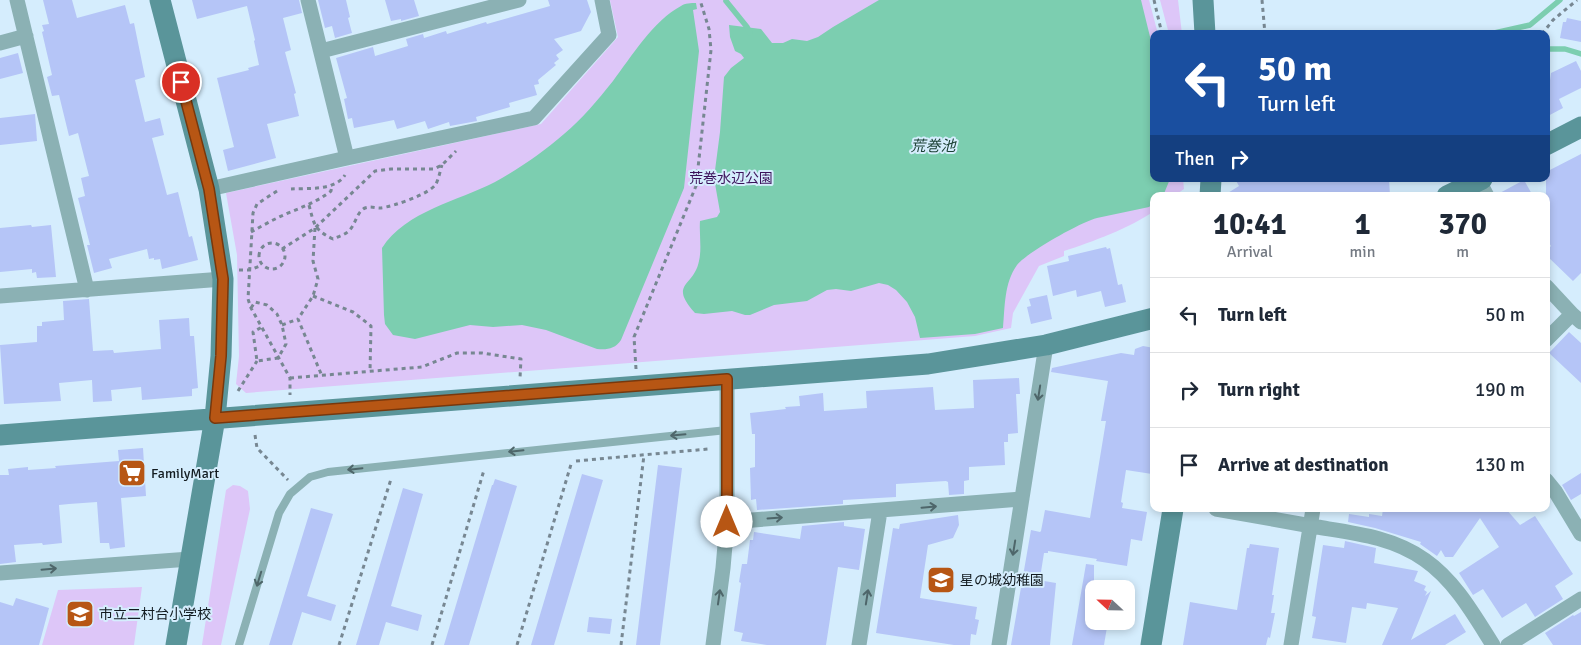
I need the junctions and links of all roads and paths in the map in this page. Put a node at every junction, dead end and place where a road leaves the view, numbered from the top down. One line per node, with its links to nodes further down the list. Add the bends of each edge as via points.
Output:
1 (17, 0): 15 (street)
2 (160, 0): 25 (street)
3 (308, 0): 17 (street)
4 (519, 0): 17 (street)
5 (602, 0): 21 (street, via 609,36 534,118)
6 (700, 0): 50 (path, via 710,29 711,50 696,186 634,337)
7 (1154, 0): 11 (path)
8 (1202, 0): 12 (street)
9 (1262, 0): 13 (path)
10 (1577, 0): 14 (path)
11 (1161, 30)
12 (1206, 30)
13 (1265, 30)
14 (1545, 30)
15 (26, 36): 16 (street); 36 (street)
16 (0, 42)
17 (321, 51): 21 (street)
18 (1581, 127): 19 (street)
19 (1550, 143)
20 (457, 150): 22 (path)
21 (347, 158): 24 (path, via 348,170); 25 (street)
22 (442, 165): 30 (path, via 427,170 375,171); 30 (path, via 436,185 410,200 380,208 363,208 343,236 333,239)
23 (1481, 184): 28 (street)
24 (332, 186): 27 (path); 29 (path, via 331,191)
25 (209, 189): 35 (street)
26 (278, 190): 31 (path, via 257,204)
27 (287, 190)
28 (1458, 192)
29 (309, 205): 30 (path); 31 (path)
30 (315, 228): 32 (path); 39 (path, via 313,260 318,280)
31 (251, 232): 34 (path)
32 (282, 249): 33 (path, via 284,261 278,267 270,269); 33 (path, via 272,243 264,246 259,253)
33 (262, 265): 34 (path)
34 (250, 270): 35 (path); 40 (path, via 248,299)
35 (228, 275): 36 (street); 58 (street)
36 (87, 290): 38 (street)
37 (1550, 290): 41 (street)
38 (0, 296)
39 (313, 296): 42 (path); 51 (path, via 353,312 371,326)
40 (251, 308): 44 (path, via 255,302 267,305 278,314); 45 (path)
41 (1576, 318): 46 (street)
42 (298, 319): 44 (path); 52 (path)
43 (1150, 319): 47 (street)
44 (282, 325): 48 (path, via 286,344)
45 (262, 327): 48 (path); 49 (path, via 253,332)
46 (1550, 337)
47 (1046, 345): 55 (street, via 928,364); 74 (street, one-way to 74)
48 (278, 358): 49 (path); 53 (path)
49 (257, 361): 56 (path)
50 (636, 370)
51 (370, 372): 52 (path); 54 (path, via 422,368 457,353 482,352 521,359)
52 (322, 376): 53 (path)
53 (290, 378): 57 (path)
54 (520, 378)
55 (727, 379): 58 (street); 60 (street)
56 (237, 391)
57 (290, 396)
58 (215, 418): 61 (street); 82 (street)
59 (254, 430): 73 (path, via 257,448)
60 (727, 430): 73 (lane, one-way to 73, via 328,472 310,477); 79 (street)
61 (0, 435)
62 (708, 450): 63 (path)
63 (644, 455): 65 (path); 91 (path)
64 (566, 461): 65 (path)
65 (572, 461): 90 (path)
66 (493, 469): 67 (path)
67 (484, 470): 68 (path); 89 (path)
68 (477, 471)
69 (400, 478): 70 (path)
70 (391, 479): 71 (path); 88 (path)
71 (382, 480)
72 (1550, 485): 81 (street)
73 (296, 488): 87 (lane, one-way to 87, via 279,513)
74 (1022, 499): 75 (street, one-way to 74); 93 (street, one-way to 93)
75 (880, 511): 79 (street, one-way to 75); 85 (street, one-way to 75)
76 (1173, 512): 94 (street)
77 (1234, 512): 80 (street)
78 (1312, 512): 80 (street)
79 (727, 522): 92 (street, one-way to 79)
80 (1310, 525): 95 (street); 96 (street, via 1378,538 1425,560 1460,595)
81 (1581, 534)
82 (190, 559): 83 (street, one-way to 82); 86 (street)
83 (0, 573)
84 (1581, 600): 97 (street)
85 (864, 644)
86 (176, 645)
87 (239, 645)
88 (339, 645)
89 (432, 645)
90 (517, 645)
91 (621, 645)
92 (712, 645)
93 (999, 645)
94 (1151, 645)
95 (1291, 645)
96 (1494, 645)
97 (1508, 645)

